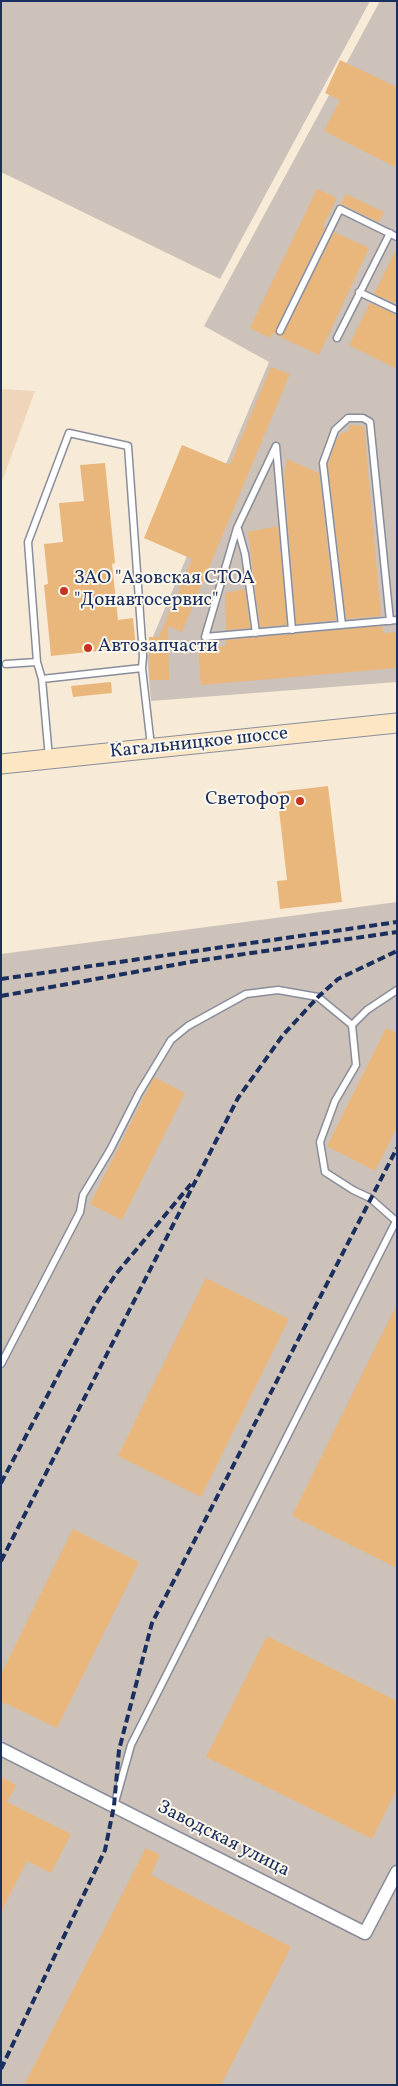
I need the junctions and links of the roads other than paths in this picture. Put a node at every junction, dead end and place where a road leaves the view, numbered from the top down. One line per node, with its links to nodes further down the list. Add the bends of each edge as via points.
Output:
1 (390, 233): 2 (lane); 3 (lane); 5 (lane, via 340,209)
2 (397, 237)
3 (359, 292): 4 (lane); 6 (lane)
4 (397, 310)
5 (280, 332)
6 (337, 338)
7 (237, 528): 10 (lane, via 276,446); 11 (lane, via 245,554); 11 (lane, via 205,638)
8 (393, 621): 9 (lane); 9 (lane, via 370,422 363,418 348,418 335,430 323,463)
9 (342, 625): 10 (lane)
10 (292, 630): 11 (lane)
11 (256, 633)
12 (37, 662): 13 (lane); 14 (lane, via 28,542 69,433 128,446); 15 (lane)
13 (6, 664)
14 (142, 668): 15 (lane); 17 (lane)
15 (42, 680): 18 (lane)
16 (397, 723): 17 (main road, Кагальницкое шоссе)
17 (151, 749): 18 (main road, Кагальницкое шоссе)
18 (49, 759): 19 (main road, Кагальницкое шоссе)
19 (1, 764)
20 (397, 990): 21 (lane)
21 (352, 1025): 22 (lane, via 318,997 278,990 246,994 188,1026 171,1040 138,1093 83,1195 80,1212); 24 (lane, via 356,1064 336,1101 320,1142 325,1172 370,1198 396,1221 131,1745)
22 (1, 1364)
23 (1, 1749): 24 (street, Заводская улица)
24 (114, 1806): 25 (street, Заводская улица, via 365,1934)
25 (397, 1872)

